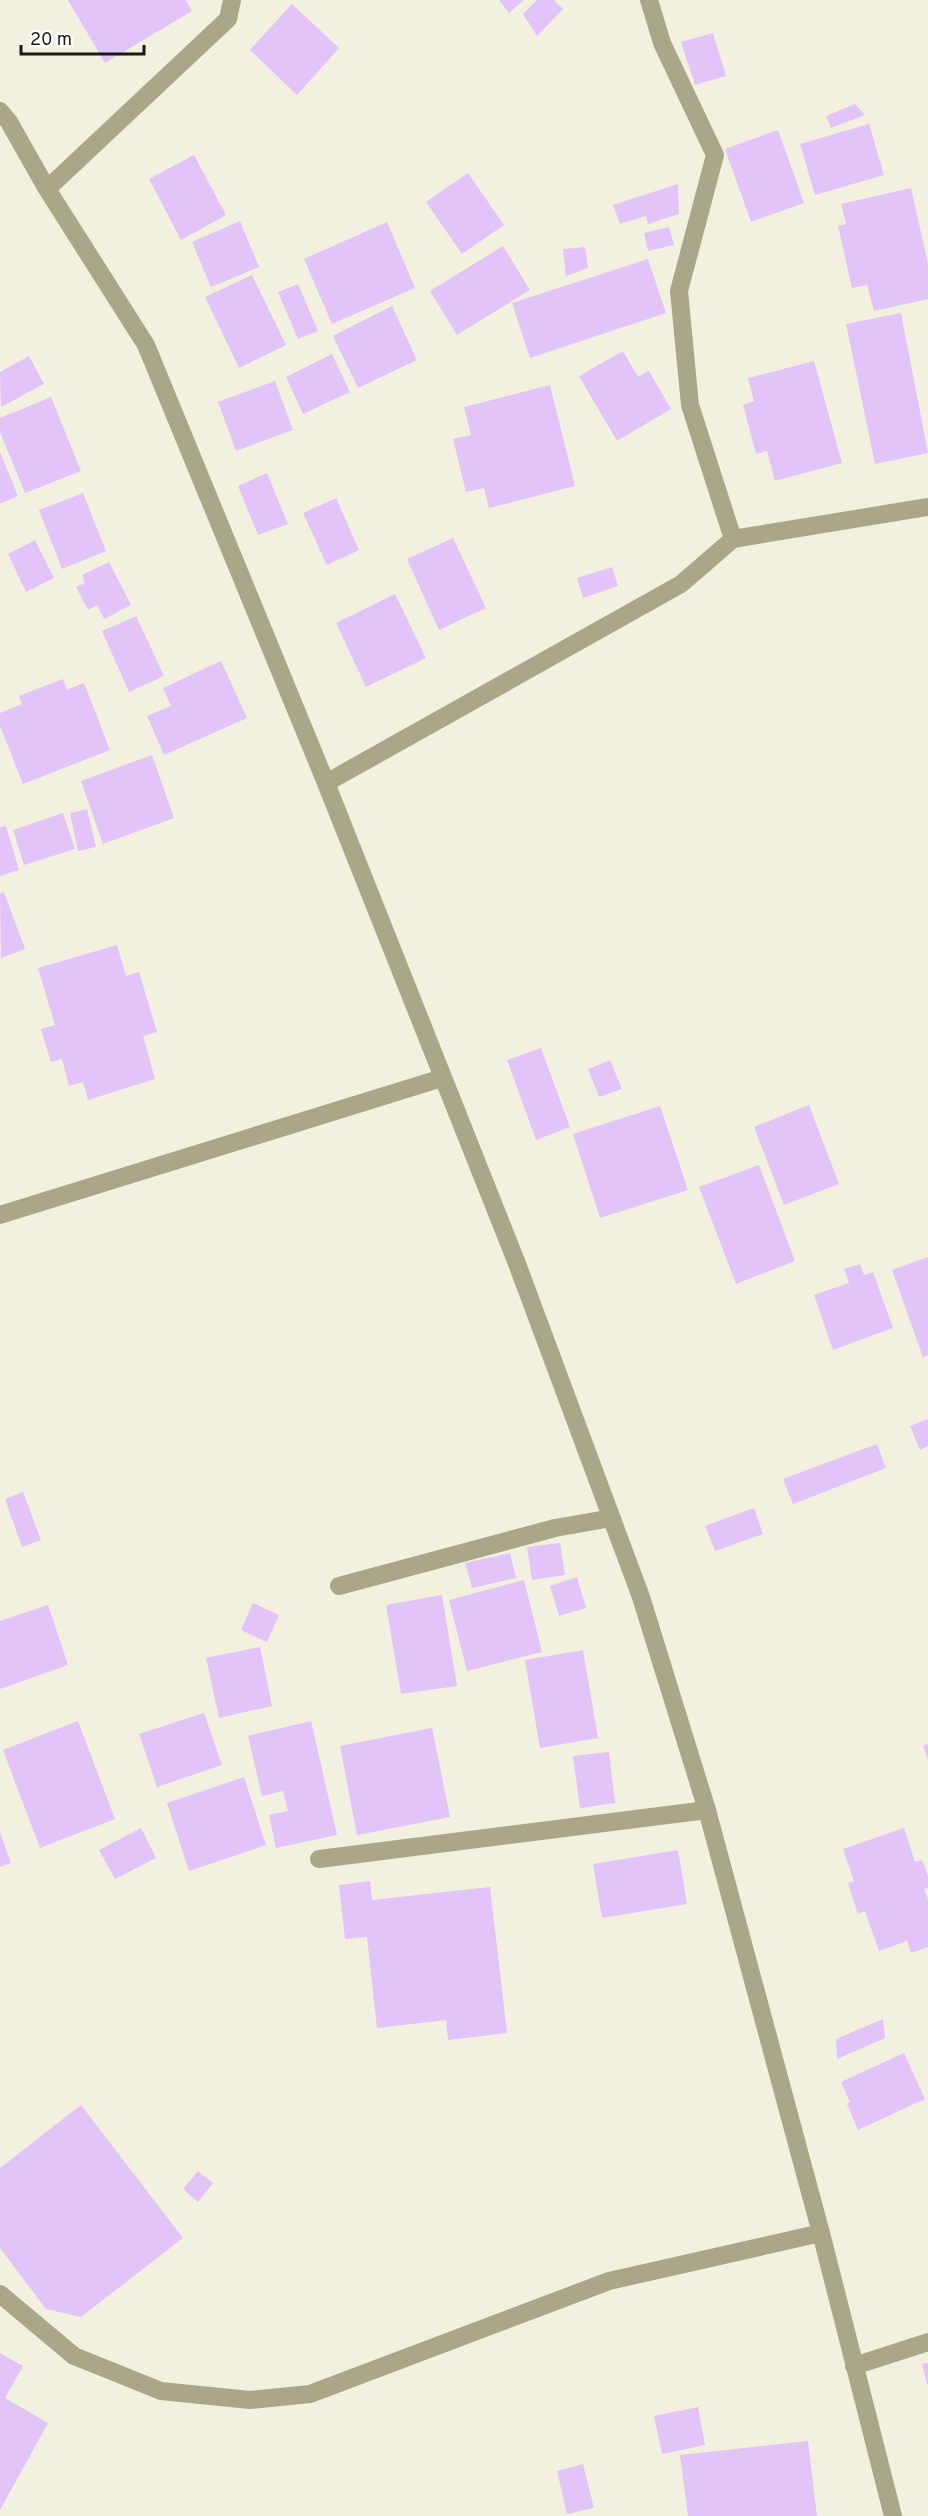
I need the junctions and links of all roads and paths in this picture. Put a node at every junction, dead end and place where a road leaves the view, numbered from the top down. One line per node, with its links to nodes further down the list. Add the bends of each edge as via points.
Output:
1 (232, 0): 4 (street, via 228,19)
2 (649, 0): 6 (street, via 662,44 715,155 679,291 690,405)
3 (3, 120): 4 (street)
4 (47, 189): 7 (street, via 146,345)
5 (928, 507): 6 (street)
6 (733, 539): 7 (street, via 681,584)
7 (326, 783): 8 (street)
8 (442, 1078): 9 (street); 10 (street, via 516,1261)
9 (0, 1215)
10 (612, 1518): 11 (street, via 555,1528); 12 (street)
11 (339, 1586)
12 (707, 1809): 13 (street); 14 (street)
13 (319, 1859)
14 (821, 2233): 15 (street, via 609,2281 310,2394 250,2400 161,2391 74,2356); 17 (street)
15 (0, 2294)
16 (928, 2342): 17 (street)
17 (854, 2366): 18 (street)
18 (893, 2516)

